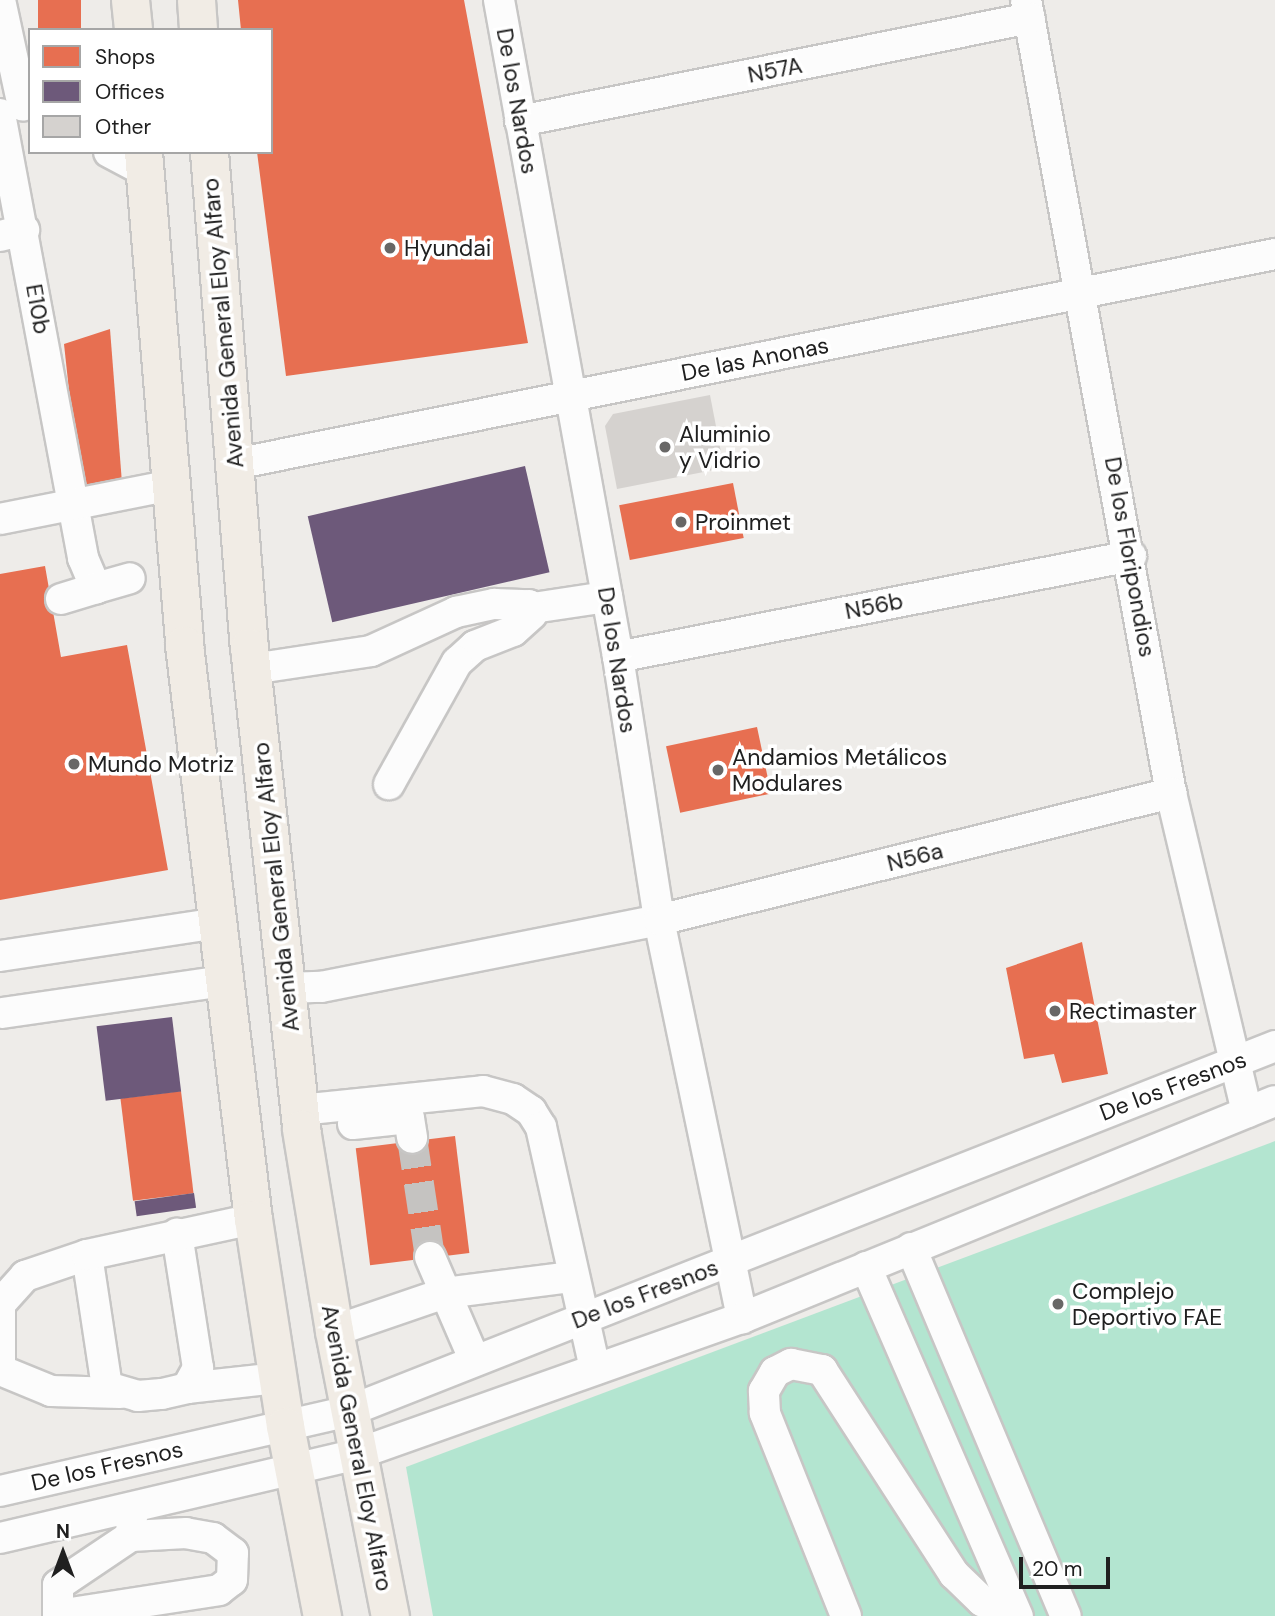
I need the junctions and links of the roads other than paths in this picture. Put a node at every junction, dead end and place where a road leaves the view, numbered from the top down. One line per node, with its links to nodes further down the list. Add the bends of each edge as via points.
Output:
1 (0, 0): 8 (street, E10b)
2 (130, 0): 6 (main road)
3 (196, 0): 7 (main road)
4 (499, 0): 9 (street, De los Nardos)
5 (1028, 9): 9 (street, N57A); 15 (street, De los Floripondios)
6 (133, 28)
7 (198, 28)
8 (13, 106): 13 (street, E10b)
9 (520, 121): 16 (street, De los Nardos)
10 (116, 154): 12 (street)
11 (209, 154): 17 (main road, Avenida General Eloy Alfaro)
12 (144, 162): 18 (main road)
13 (12, 233): 19 (street, E10b)
14 (1275, 254): 15 (street, De las Anonas)
15 (1080, 294): 16 (street, De las Anonas); 21 (street, De los Floripondios)
16 (571, 397): 17 (street, De las Anonas); 24 (street, De los Nardos)
17 (235, 464): 28 (main road, Avenida General Eloy Alfaro)
18 (172, 485): 19 (street); 32 (main road, via 184,645)
19 (74, 504): 20 (street); 23 (street, E10b, via 83,558)
20 (0, 519)
21 (1131, 555): 27 (street, N56b); 30 (street, De los Floripondios)
22 (130, 578): 23 (street)
23 (96, 588): 25 (street)
24 (607, 597): 26 (street); 27 (street, De los Nardos)
25 (61, 598)
26 (533, 608): 28 (street, via 494,604 469,609 371,651); 29 (street, via 513,631 475,646 457,662)
27 (618, 657): 31 (street, De los Nardos)
28 (252, 669): 35 (main road, Avenida General Eloy Alfaro)
29 (389, 784)
30 (1171, 793): 31 (street, N56a); 38 (street, De los Floripondios)
31 (659, 920): 35 (street, N56a, via 321,987); 48 (street, De los Nardos)
32 (218, 923): 33 (street); 34 (main road)
33 (0, 956)
34 (225, 981): 36 (street); 43 (main road)
35 (287, 988): 41 (main road, Avenida General Eloy Alfaro)
36 (2, 1013)
37 (1275, 1046): 38 (street, De los Fresnos)
38 (1238, 1060): 40 (street, De los Floripondios); 48 (street, De los Fresnos)
39 (1275, 1101): 40 (street, De los Fresnos)
40 (1247, 1112): 45 (street, De los Fresnos)
41 (300, 1120): 42 (street, via 409,1118); 50 (street, via 455,1091 483,1091 513,1099 530,1111 541,1127); 54 (main road, Avenida General Eloy Alfaro)
42 (412, 1138)
43 (253, 1219): 44 (street); 59 (main road)
44 (177, 1234): 46 (street); 60 (street, via 198,1368)
45 (911, 1248): 49 (street, De los Fresnos); 67 (street)
46 (88, 1255): 55 (street, via 25,1276 6,1293 0,1304); 61 (street, via 103,1373 107,1387)
47 (430, 1257): 51 (street)
48 (727, 1262): 52 (street, De los Fresnos); 53 (street, De los Nardos)
49 (866, 1267): 53 (street, De los Fresnos); 69 (street)
50 (572, 1277): 51 (street); 52 (street)
51 (445, 1293): 54 (street); 56 (street)
52 (581, 1318): 56 (street, De los Fresnos); 57 (street)
53 (742, 1318): 57 (street, De los Fresnos)
54 (334, 1331): 62 (main road, Avenida General Eloy Alfaro)
55 (0, 1360)
56 (475, 1361): 62 (street, De los Fresnos)
57 (595, 1369): 64 (street, De los Fresnos)
58 (0, 1370): 61 (street, via 51,1391)
59 (278, 1378): 60 (street); 63 (main road)
60 (187, 1388): 61 (street, via 138,1396)
61 (120, 1393)
62 (349, 1411): 63 (street, De los Fresnos); 64 (main road, Avenida General Eloy Alfaro)
63 (285, 1426): 65 (main road); 66 (street, De los Fresnos)
64 (357, 1454): 65 (street, De los Fresnos); 73 (main road, Avenida General Eloy Alfaro)
65 (294, 1469): 68 (street, De los Fresnos); 72 (main road)
66 (0, 1491)
67 (1021, 1508): 69 (street); 76 (street)
68 (132, 1522): 70 (street, De los Fresnos); 71 (street, via 58,1585); 71 (street, via 213,1538 233,1553 232,1580 219,1590)
69 (986, 1535): 75 (street)
70 (0, 1538)
71 (58, 1615)
72 (322, 1616)
73 (390, 1616)
74 (846, 1616): 75 (street, via 765,1413 764,1391 775,1372 791,1364 822,1370 954,1574 982,1601)
75 (1017, 1616)
76 (1066, 1616)

